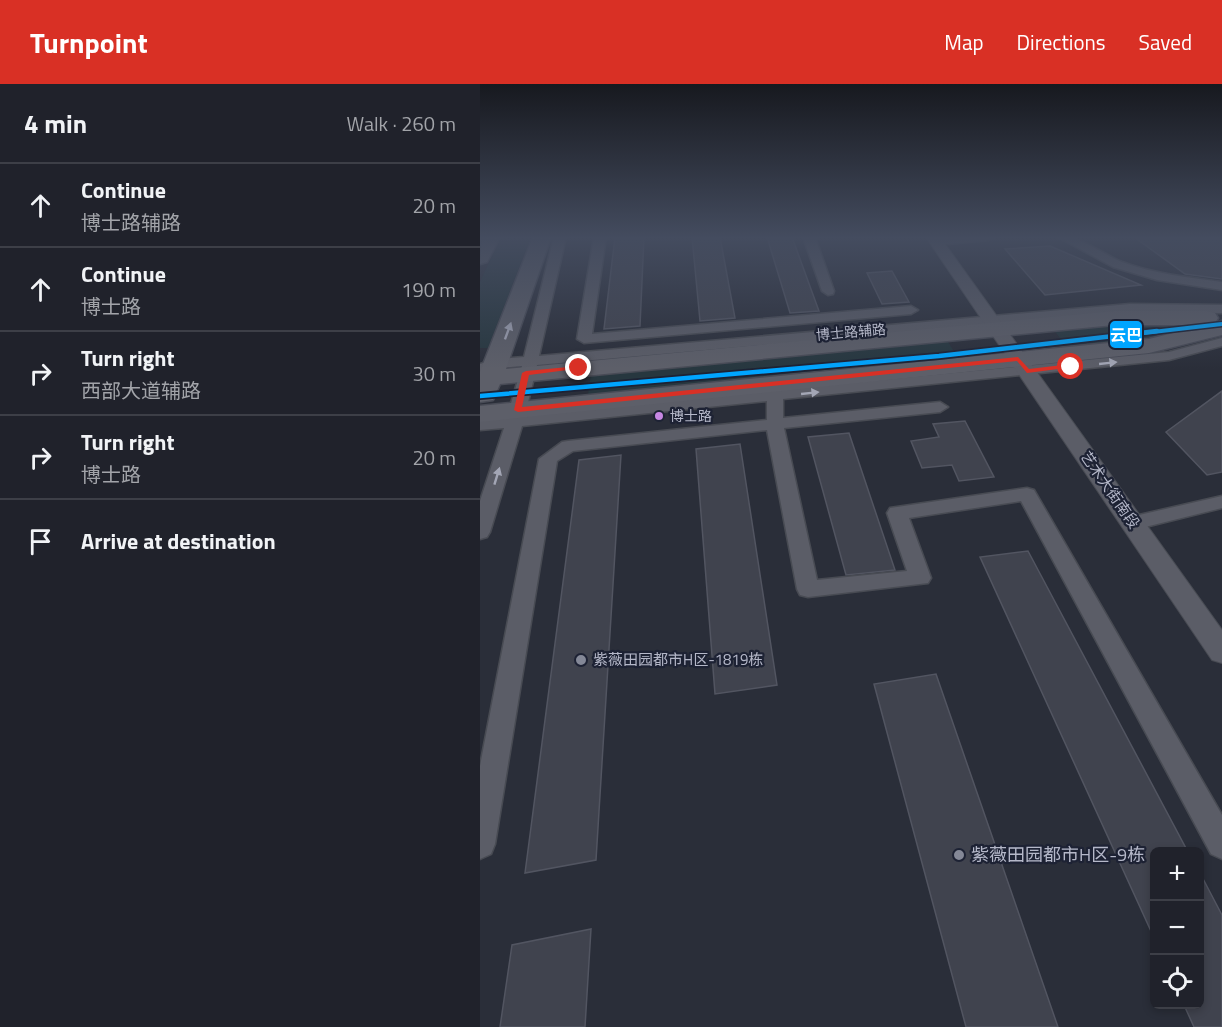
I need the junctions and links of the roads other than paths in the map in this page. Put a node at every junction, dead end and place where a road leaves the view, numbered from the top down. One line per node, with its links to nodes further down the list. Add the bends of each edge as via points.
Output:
1 (524, 281): 17 (main road, one-way to 1)
2 (551, 281): 16 (street)
3 (593, 281): 10 (street, via 584,339)
4 (824, 281): 8 (street)
5 (963, 281): 12 (street, 艺术大街南段)
6 (1190, 281): 7 (street)
7 (1222, 286)
8 (828, 291)
9 (1222, 309): 12 (street, via 1130,308)
10 (911, 310)
11 (1222, 318): 12 (main road)
12 (993, 324): 15 (street, 艺术大街南段); 16 (main road)
13 (1222, 328): 15 (main road, via 1149,345)
14 (1222, 342): 15 (street, one-way to 14, via 1169,356)
15 (1023, 365): 18 (street, one-way to 15); 22 (main road); 26 (street, 艺术大街南段)
16 (527, 367): 17 (main road); 22 (street)
17 (487, 372): 19 (main road)
18 (775, 396): 22 (street); 24 (street)
19 (480, 405)
20 (940, 407): 24 (street)
21 (480, 414): 22 (main road)
22 (516, 416): 23 (street); 27 (street, one-way to 22)
23 (480, 425)
24 (775, 426): 29 (street, via 568,446 548,459); 30 (street, via 808,589 920,578 897,513 1027,494)
25 (1222, 502): 26 (street)
26 (1133, 523): 28 (street, 艺术大街南段)
27 (480, 532)
28 (1222, 652)
29 (480, 844)
30 (1222, 844)

